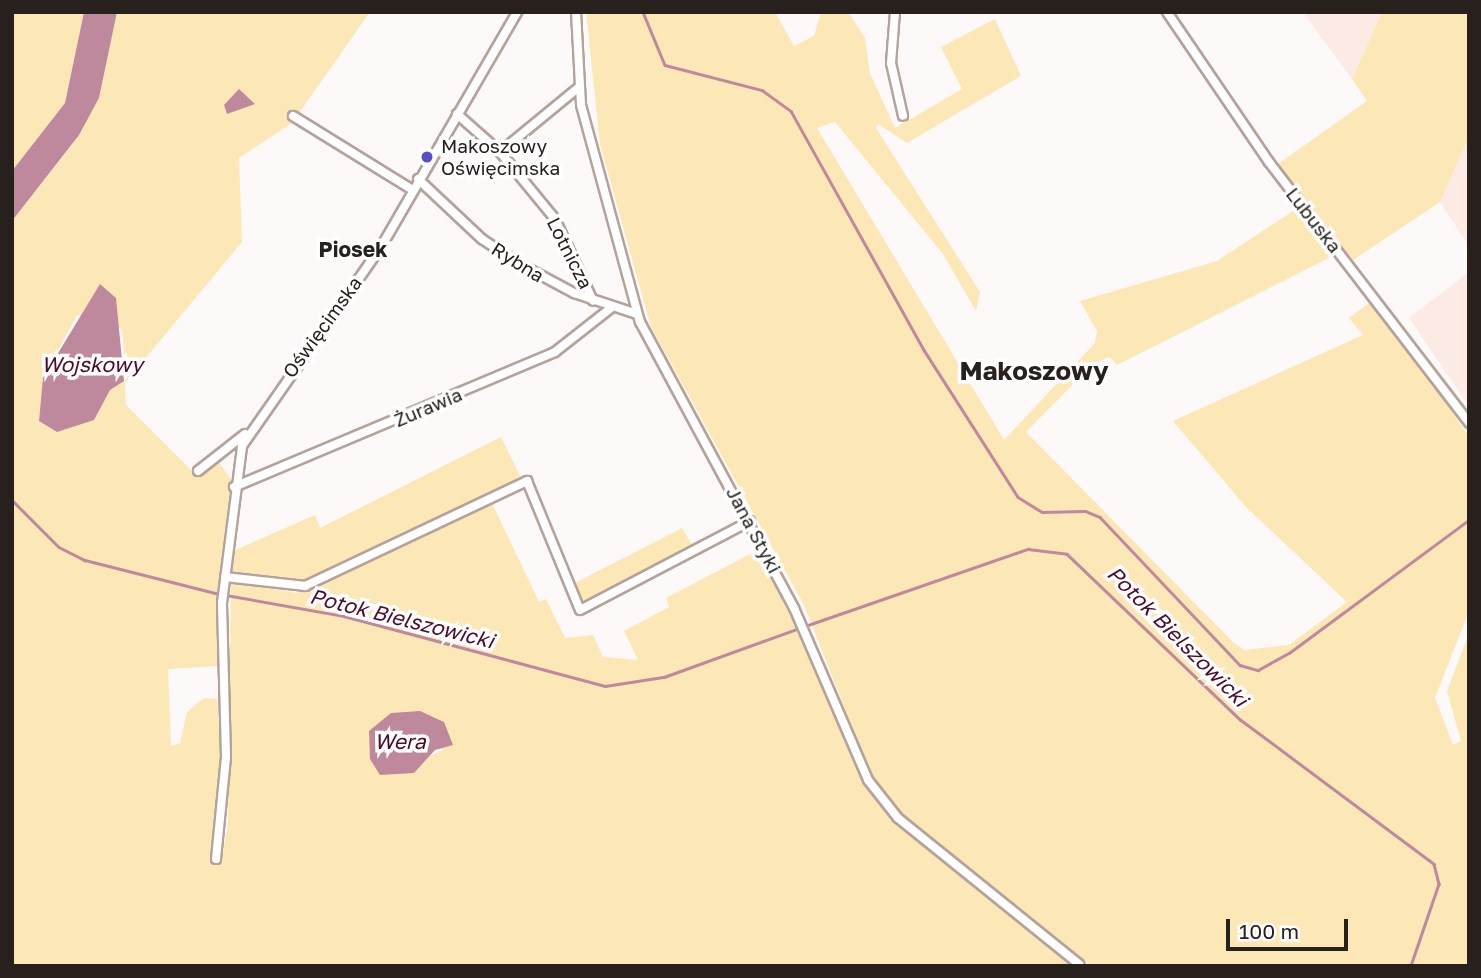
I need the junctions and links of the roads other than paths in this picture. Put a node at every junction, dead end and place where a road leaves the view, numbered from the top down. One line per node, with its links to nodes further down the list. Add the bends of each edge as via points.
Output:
1 (517, 12): 6 (street, Oświęcimska)
2 (576, 12): 5 (street, Jana Styki)
3 (895, 12): 8 (street, via 891,63)
4 (1167, 12): 15 (street, Lubuska, via 1262,153)
5 (579, 87): 9 (street); 14 (street, Jana Styki)
6 (457, 114): 9 (street, Lotnicza); 10 (street, Oświęcimska)
7 (293, 116): 11 (street)
8 (903, 116)
9 (500, 152): 12 (street, Lotnicza, via 558,224)
10 (418, 179): 11 (street, Oświęcimska); 12 (street, Rybna, via 485,241)
11 (413, 190): 16 (street, Oświęcimska, via 370,263)
12 (593, 301): 13 (street, Rybna)
13 (611, 308): 14 (street, Rybna); 20 (street, Żurawia, via 555,352)
14 (637, 314): 21 (street, Jana Styki)
15 (1469, 423)
16 (254, 424): 17 (street, Oświęcimska); 18 (street, Oświęcimska)
17 (222, 453): 18 (street); 19 (street, Oświęcimska)
18 (237, 464): 20 (street, Oświęcimska)
19 (198, 471)
20 (234, 487): 22 (street, Oświęcimska)
21 (750, 521): 22 (street, via 580,610 527,481 305,586); 24 (street, Jana Styki, via 881,798)
22 (225, 578): 23 (street, Oświęcimska, via 226,757)
23 (216, 859)
24 (1079, 964)

